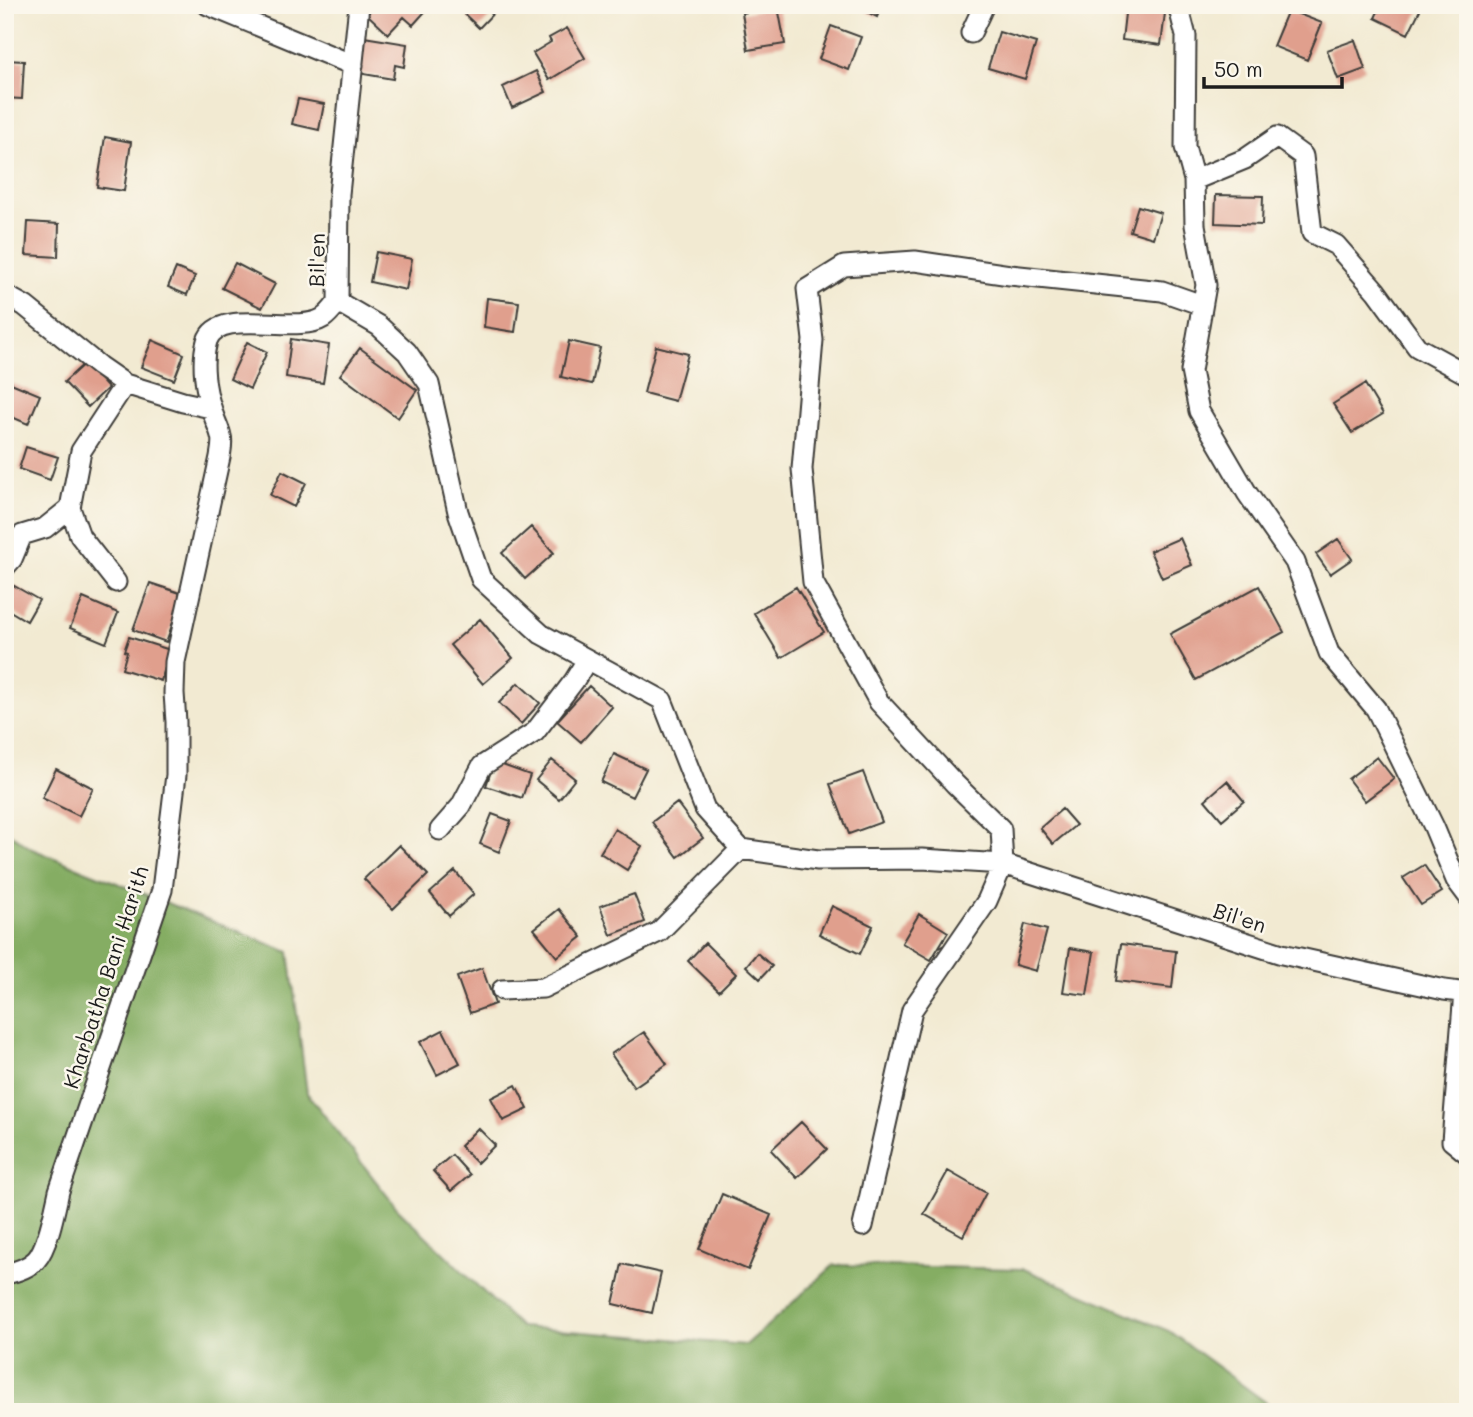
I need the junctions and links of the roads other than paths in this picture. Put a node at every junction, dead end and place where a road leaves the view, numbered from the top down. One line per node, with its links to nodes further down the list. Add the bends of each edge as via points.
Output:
1 (208, 5): 6 (street)
2 (359, 5): 6 (street, Bil'en)
3 (984, 5): 5 (street)
4 (1178, 5): 7 (street, via 1186,36 1185,147)
5 (971, 33)
6 (353, 65): 9 (street, Bil'en, via 340,194)
7 (1194, 180): 10 (street, via 1195,225 1206,285); 11 (street, via 1245,159 1277,137 1286,143 1303,156 1312,233 1335,245 1376,290 1417,347)
8 (5, 295): 12 (street)
9 (338, 302): 13 (street, Bil'en, via 323,318 298,324 232,323 215,329 205,357); 17 (street, via 379,326 407,352 429,384 458,512 481,579 541,634)
10 (1202, 305): 20 (street, via 1162,290 915,261 844,266 807,289 813,340 802,469 813,582 879,702 1001,829); 21 (street, via 1191,372 1199,411 1295,562 1329,653 1376,709 1456,880)
11 (1468, 375)
12 (125, 384): 13 (street); 14 (street, via 81,451)
13 (211, 408): 26 (street, Kharbatha Bani Harith, via 222,438 175,663 176,775 162,890 59,1191 49,1233 37,1260)
14 (70, 508): 15 (street, via 45,528 22,535); 16 (street, via 80,536)
15 (5, 567)
16 (116, 582)
17 (587, 660): 18 (street, via 535,732 482,766 461,806); 19 (street, via 662,700 705,809)
18 (440, 830)
19 (741, 849): 20 (street, Bil'en, via 818,860); 22 (street, via 659,932 543,988)
20 (1003, 864): 23 (street, Bil'en, via 1282,954); 25 (street, via 987,901 912,1010)
21 (1468, 896)
22 (502, 990)
23 (1466, 993): 24 (street, via 1452,1141)
24 (1468, 1154)
25 (863, 1226)
26 (5, 1274)

